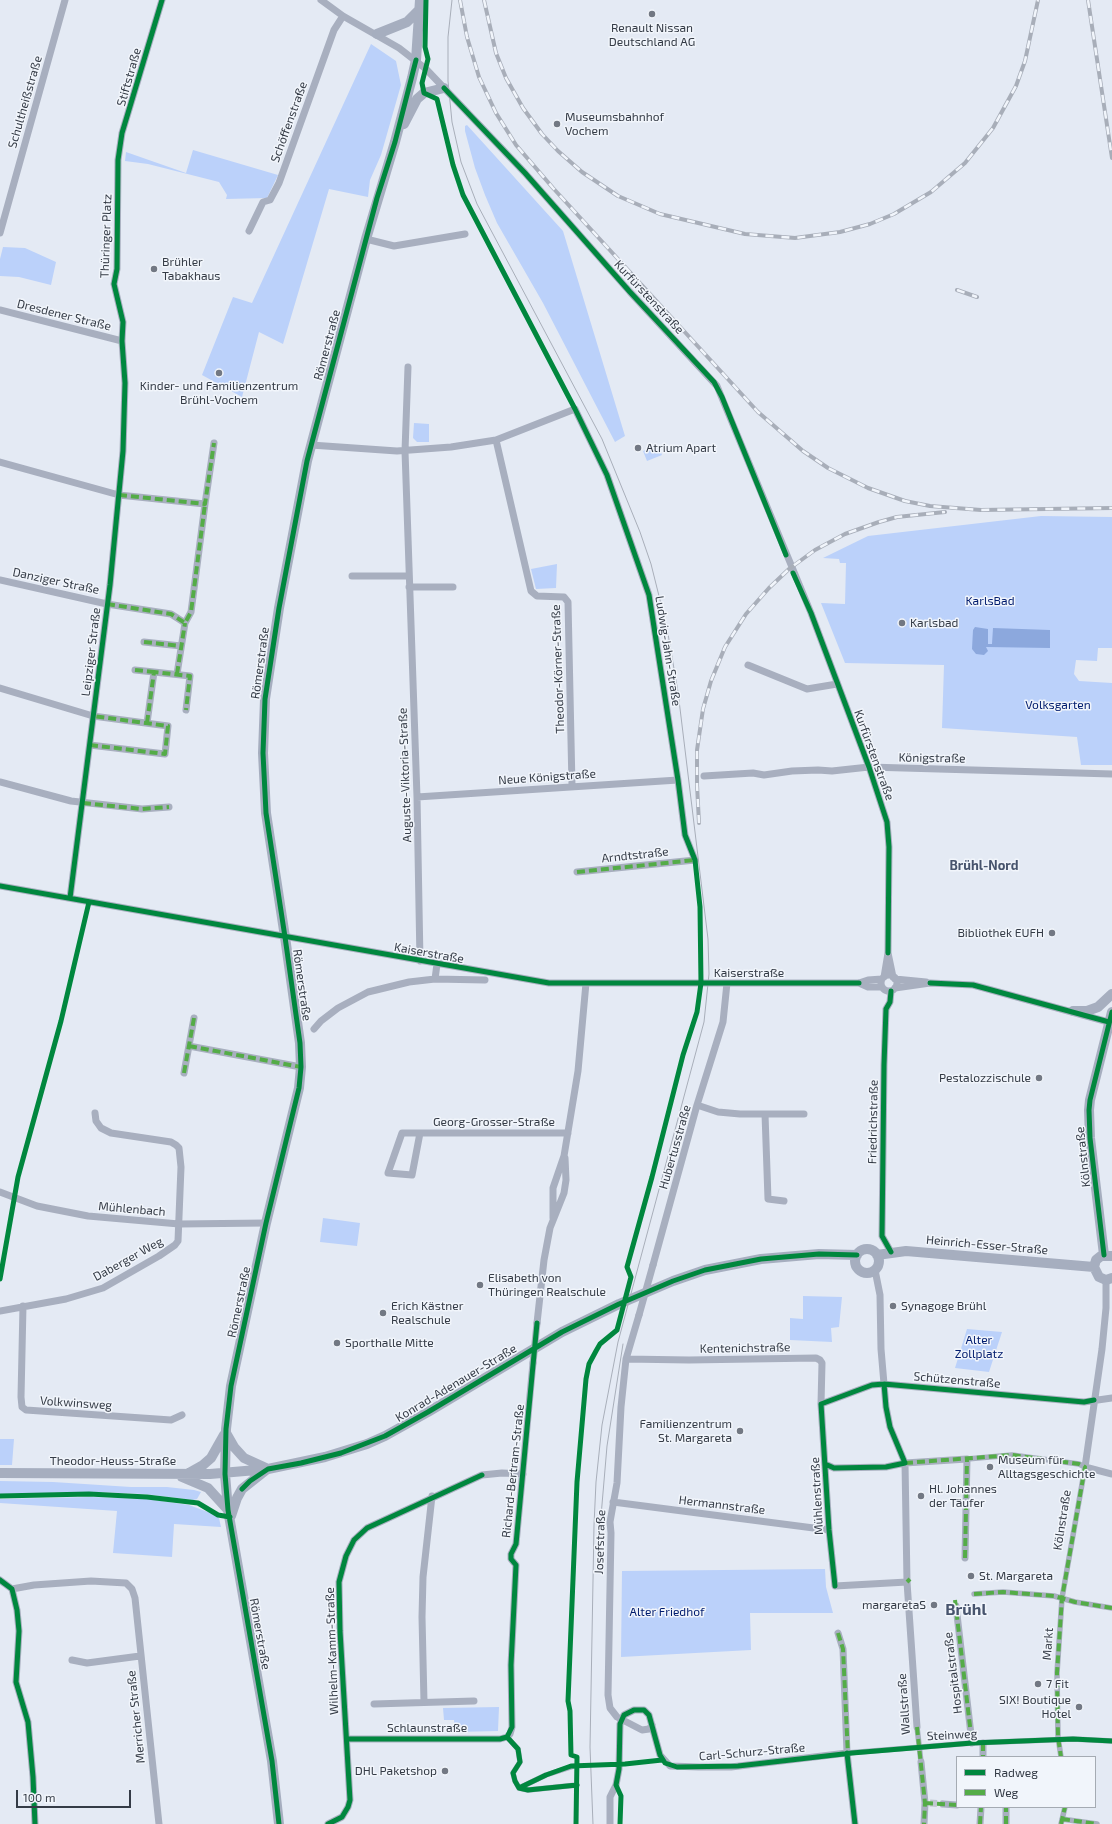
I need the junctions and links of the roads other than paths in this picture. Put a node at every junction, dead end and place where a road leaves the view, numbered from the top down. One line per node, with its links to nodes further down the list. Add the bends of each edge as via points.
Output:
1 (65, 0): 12 (street, Schultheißstraße)
2 (162, 0): 10 (street, Stiftstraße, via 122,133)
3 (321, 0): 5 (street, Kurfürstenstraße)
4 (420, 5): 6 (main road, via 407,22); 7 (main road, Römerstraße)
5 (343, 16): 6 (street, Kurfürstenstraße); 11 (street, Schöffenstraße, via 334,30 279,183 270,200 263,202)
6 (377, 34): 7 (street, Kurfürstenstraße)
7 (416, 60): 8 (street, Kurfürstenstraße); 9 (main road, Römerstraße)
8 (444, 88): 9 (main road, via 424,93 417,99); 39 (street, Kurfürstenstraße, via 525,173 714,382 811,613)
9 (395, 142): 14 (main road, Römerstraße)
10 (118, 160): 16 (street, Thüringer Platz, via 117,269 114,284 123,322)
11 (249, 231)
12 (0, 233)
13 (465, 234): 14 (street, via 394,246)
14 (366, 238): 21 (main road, Römerstraße)
15 (0, 310): 16 (street, Dresdener Straße)
16 (122, 341): 18 (street, Thüringer Platz)
17 (408, 367): 22 (street, Auguste-Viktoria-Straße)
18 (125, 408): 24 (street, Leipziger Straße)
19 (496, 440): 22 (street); 48 (street, Ludwig-Jahn-Straße, via 575,409 607,475 649,595); 50 (street, Theodor-Körner-Straße, via 531,591 537,596 564,597 568,602)
20 (214, 443): 25 (street)
21 (311, 445): 22 (street); 58 (main road, Römerstraße, via 278,608 263,718 266,813)
22 (405, 451): 27 (street, Auguste-Viktoria-Straße)
23 (0, 462): 24 (street)
24 (119, 495): 25 (street); 31 (street, Leipziger Straße)
25 (205, 504): 32 (street, via 191,612)
26 (352, 576): 27 (street)
27 (409, 576): 29 (street, Auguste-Viktoria-Straße)
28 (0, 580): 31 (street, Danziger Straße)
29 (409, 587): 30 (street); 51 (street, Auguste-Viktoria-Straße)
30 (453, 587)
31 (107, 604): 32 (street, Danziger Straße, via 171,614); 42 (street, Leipziger Straße)
32 (185, 623): 34 (street)
33 (144, 642): 34 (street)
34 (181, 646): 38 (street)
35 (748, 665): 39 (street, via 807,689)
36 (135, 670): 37 (street)
37 (154, 672): 38 (street); 43 (street)
38 (178, 674): 41 (street, via 190,676)
39 (837, 684): 45 (street, Kurfürstenstraße)
40 (0, 688): 42 (street)
41 (186, 710)
42 (93, 716): 43 (street); 44 (street, Leipziger Straße)
43 (148, 723): 44 (street, via 168,726 165,754)
44 (90, 745): 52 (street, Leipziger Straße)
45 (869, 767): 46 (street, Königstraße); 47 (street, Königstraße, via 832,772 818,770 764,775 753,773); 59 (street, Kurfürstenstraße, via 887,822)
46 (1112, 774)
47 (704, 776)
48 (678, 780): 50 (street, Neue Königstraße); 54 (street, Ludwig-Jahn-Straße, via 685,834)
49 (0, 782): 52 (street)
50 (572, 786): 51 (street, Neue Königstraße)
51 (417, 797): 60 (street, Auguste-Viktoria-Straße)
52 (84, 803): 53 (street, via 142,809); 57 (street, Leipziger Straße)
53 (169, 807)
54 (694, 860): 55 (street, Arndtstraße)
55 (577, 872)
56 (0, 886): 57 (street, Kaiserstraße)
57 (70, 898): 58 (street, Kaiserstraße)
58 (285, 937): 60 (street, Kaiserstraße); 78 (main road, Römerstraße)
59 (888, 952): 62 (street, Kurfürstenstraße); 65 (street, Kurfürstenstraße)
60 (420, 961): 61 (street, Kaiserstraße)
61 (437, 964): 63 (street); 66 (street, Kaiserstraße, via 549,983)
62 (894, 978): 65 (street, via 888,976); 68 (street); 69 (street, via 896,983)
63 (435, 979): 64 (street); 74 (street, via 409,982 368,992 338,1008)
64 (485, 980)
65 (883, 981): 67 (street, Kaiserstraße, via 868,987 859,983); 69 (street, via 886,990)
66 (586, 983): 67 (street, Kaiserstraße); 85 (street, Richard-Bertram-Straße, via 578,1071)
67 (727, 983): 80 (street, Hubertusstraße, via 723,1022)
68 (930, 983): 69 (street); 71 (street, via 973,985)
69 (893, 989): 92 (street, Friedrichstraße, via 886,1009 882,1236)
70 (1112, 994): 71 (main road, via 1098,1007)
71 (1073, 1012): 73 (street)
72 (194, 1018): 75 (street)
73 (1111, 1019): 77 (main road, Kölnstraße)
74 (314, 1030)
75 (189, 1046): 78 (street); 79 (street)
76 (1112, 1046): 77 (main road)
77 (1101, 1056): 95 (main road, Kölnstraße, via 1089,1110 1090,1138)
78 (301, 1067): 90 (main road, Römerstraße, via 299,1088)
79 (184, 1073)
80 (697, 1105): 82 (street, via 718,1112); 101 (street, Hubertusstraße, bridge)
81 (95, 1113): 91 (street, Daberger Weg, via 96,1121 101,1128 111,1133 176,1145 179,1148)
82 (765, 1114): 83 (street); 88 (street, via 768,1199)
83 (804, 1114)
84 (420, 1133): 84 (street, Georg-Grosser-Straße, via 402,1133 388,1173 412,1175); 85 (street, Georg-Grosser-Straße)
85 (568, 1133): 86 (street, Richard-Bertram-Straße)
86 (564, 1156): 89 (street, Richard-Bertram-Straße, via 553,1188); 89 (street, Richard-Bertram-Straße, via 564,1193)
87 (0, 1192): 91 (street, Mühlenbach, via 37,1206 66,1213)
88 (784, 1201)
89 (553, 1218): 116 (street, Richard-Bertram-Straße, bridge, via 544,1260)
90 (266, 1223): 91 (street, Mühlenbach); 108 (main road, Römerstraße, via 234,1373)
91 (179, 1224): 99 (street, Daberger Weg, via 178,1241 175,1245 103,1288 66,1299)
92 (891, 1252): 94 (main road, Heinrich-Esser-Straße); 96 (main road, Heinrich-Esser-Straße, via 933,1253)
93 (857, 1255): 94 (main road, via 866,1249); 97 (main road, via 856,1264 860,1270 867,1273); 113 (main road, Konrad-Adenauer-Straße, via 819,1254 762,1259 705,1270 673,1281 562,1332 428,1412 367,1444 313,1460)
94 (877, 1255): 97 (main road, via 878,1265)
95 (1108, 1255): 96 (main road, via 1098,1258)
96 (1094, 1267): 98 (main road, via 1099,1277)
97 (875, 1270): 103 (street, Wallstraße, via 880,1295)
98 (1109, 1279): 105 (street, Kölnstraße)
99 (23, 1306): 100 (street, Daberger Weg); 107 (street, Volkwinsweg, via 21,1397 22,1407 26,1410 171,1420)
100 (0, 1310)
101 (639, 1315): 102 (street, Josefstraße)
102 (626, 1358): 106 (street, Kentenichstraße, via 816,1358 822,1363); 120 (street, Josefstraße, via 617,1483)
103 (884, 1384): 105 (street, Schützenstraße, via 1084,1402); 106 (street, Schützenstraße, via 872,1385); 110 (street, Wallstraße, via 890,1427)
104 (1112, 1398): 105 (street, Schützenstraße)
105 (1094, 1400): 112 (street, Kölnstraße)
106 (821, 1404): 111 (street, Mühlenstraße)
107 (182, 1415)
108 (226, 1431): 113 (main road, via 234,1447 244,1458); 115 (main road, Römerstraße); 118 (main road, via 211,1458 203,1465)
109 (967, 1459): 110 (street); 112 (street, via 1012,1454); 124 (street)
110 (905, 1463): 111 (street, via 886,1467 834,1468); 126 (street, Wallstraße)
111 (825, 1464): 123 (street, Mühlenstraße)
112 (1085, 1467): 117 (street); 129 (street, Kölnstraße)
113 (268, 1469): 115 (main road, Konrad-Adenauer-Straße); 122 (main road, via 242,1489)
114 (0, 1473): 118 (main road, Theodor-Heuss-Straße)
115 (225, 1474): 118 (main road, Theodor-Heuss-Straße); 121 (main road, Römerstraße)
116 (523, 1474): 119 (street, Wilhelm-Kamm-Straße, via 482,1475); 141 (street, Richard-Bertram-Straße, via 516,1544 511,1554 511,1559 516,1565 511,1665 512,1727)
117 (1112, 1474)
118 (180, 1475): 121 (main road, via 208,1488)
119 (432, 1496): 136 (street, via 423,1576); 142 (street, Wilhelm-Kamm-Straße, via 367,1528 354,1540 346,1556 339,1582)
120 (613, 1502): 123 (street, Hermannstraße); 138 (street, Josefstraße, via 610,1522 608,1695 612,1712)
121 (228, 1510): 122 (main road, Römerstraße)
122 (230, 1520): 163 (main road, Römerstraße, via 272,1761)
123 (829, 1530): 126 (street, Mühlenstraße, via 835,1586)
124 (965, 1558)
125 (0, 1580): 127 (street)
126 (908, 1580): 140 (street, Wallstraße)
127 (12, 1589): 133 (street, Merricher Straße, via 91,1581 126,1583 132,1589 135,1598); 161 (street, via 19,1630 16,1682 28,1722)
128 (974, 1594): 129 (street, via 1003,1592)
129 (1062, 1598): 131 (street); 143 (street, Markt, via 1057,1673)
130 (955, 1603): 145 (street, Hospitalstraße)
131 (1112, 1608)
132 (838, 1633): 148 (street, via 843,1649)
133 (140, 1656): 134 (street, Merricher Straße, via 86,1663); 162 (street, Merricher Straße)
134 (72, 1660)
135 (474, 1701): 136 (street)
136 (424, 1702): 137 (street)
137 (374, 1704)
138 (621, 1720): 139 (street, via 642,1730 649,1729); 139 (street, Carl-Schurz-Straße, via 634,1710 644,1710 649,1714); 165 (street, via 618,1773 610,1797)
139 (652, 1725): 148 (street, Carl-Schurz-Straße, via 660,1755 670,1766 738,1766)
140 (917, 1727): 147 (street, Wallstraße)
141 (507, 1737): 142 (street, Schlaunstraße); 154 (street, via 518,1749 520,1762 514,1773)
142 (347, 1739): 164 (street, Wilhelm-Kamm-Straße, via 350,1803 342,1817)
143 (1058, 1739): 144 (street, Steinweg); 146 (street, Steinweg); 150 (street, Markt)
144 (1112, 1741)
145 (972, 1743): 146 (street, Steinweg); 147 (street, Steinweg)
146 (982, 1743): 149 (street)
147 (919, 1747): 148 (street, Steinweg); 151 (street, Wallstraße)
148 (847, 1753): 166 (street)
149 (983, 1756)
150 (1061, 1756)
151 (921, 1762): 167 (street, Wallstraße, via 927,1803)
152 (574, 1766): 154 (street, via 546,1775)
153 (577, 1785): 154 (street, via 528,1790)
154 (519, 1788)
155 (943, 1804): 156 (street)
156 (956, 1805)
157 (981, 1808): 168 (street)
158 (1006, 1808): 169 (street)
159 (1065, 1808): 160 (street)
160 (1061, 1822): 170 (street)
161 (35, 1824)
162 (159, 1824)
163 (279, 1824)
164 (328, 1824)
165 (610, 1824)
166 (855, 1824)
167 (924, 1824)
168 (980, 1824)
169 (1006, 1824)
170 (1097, 1824)

